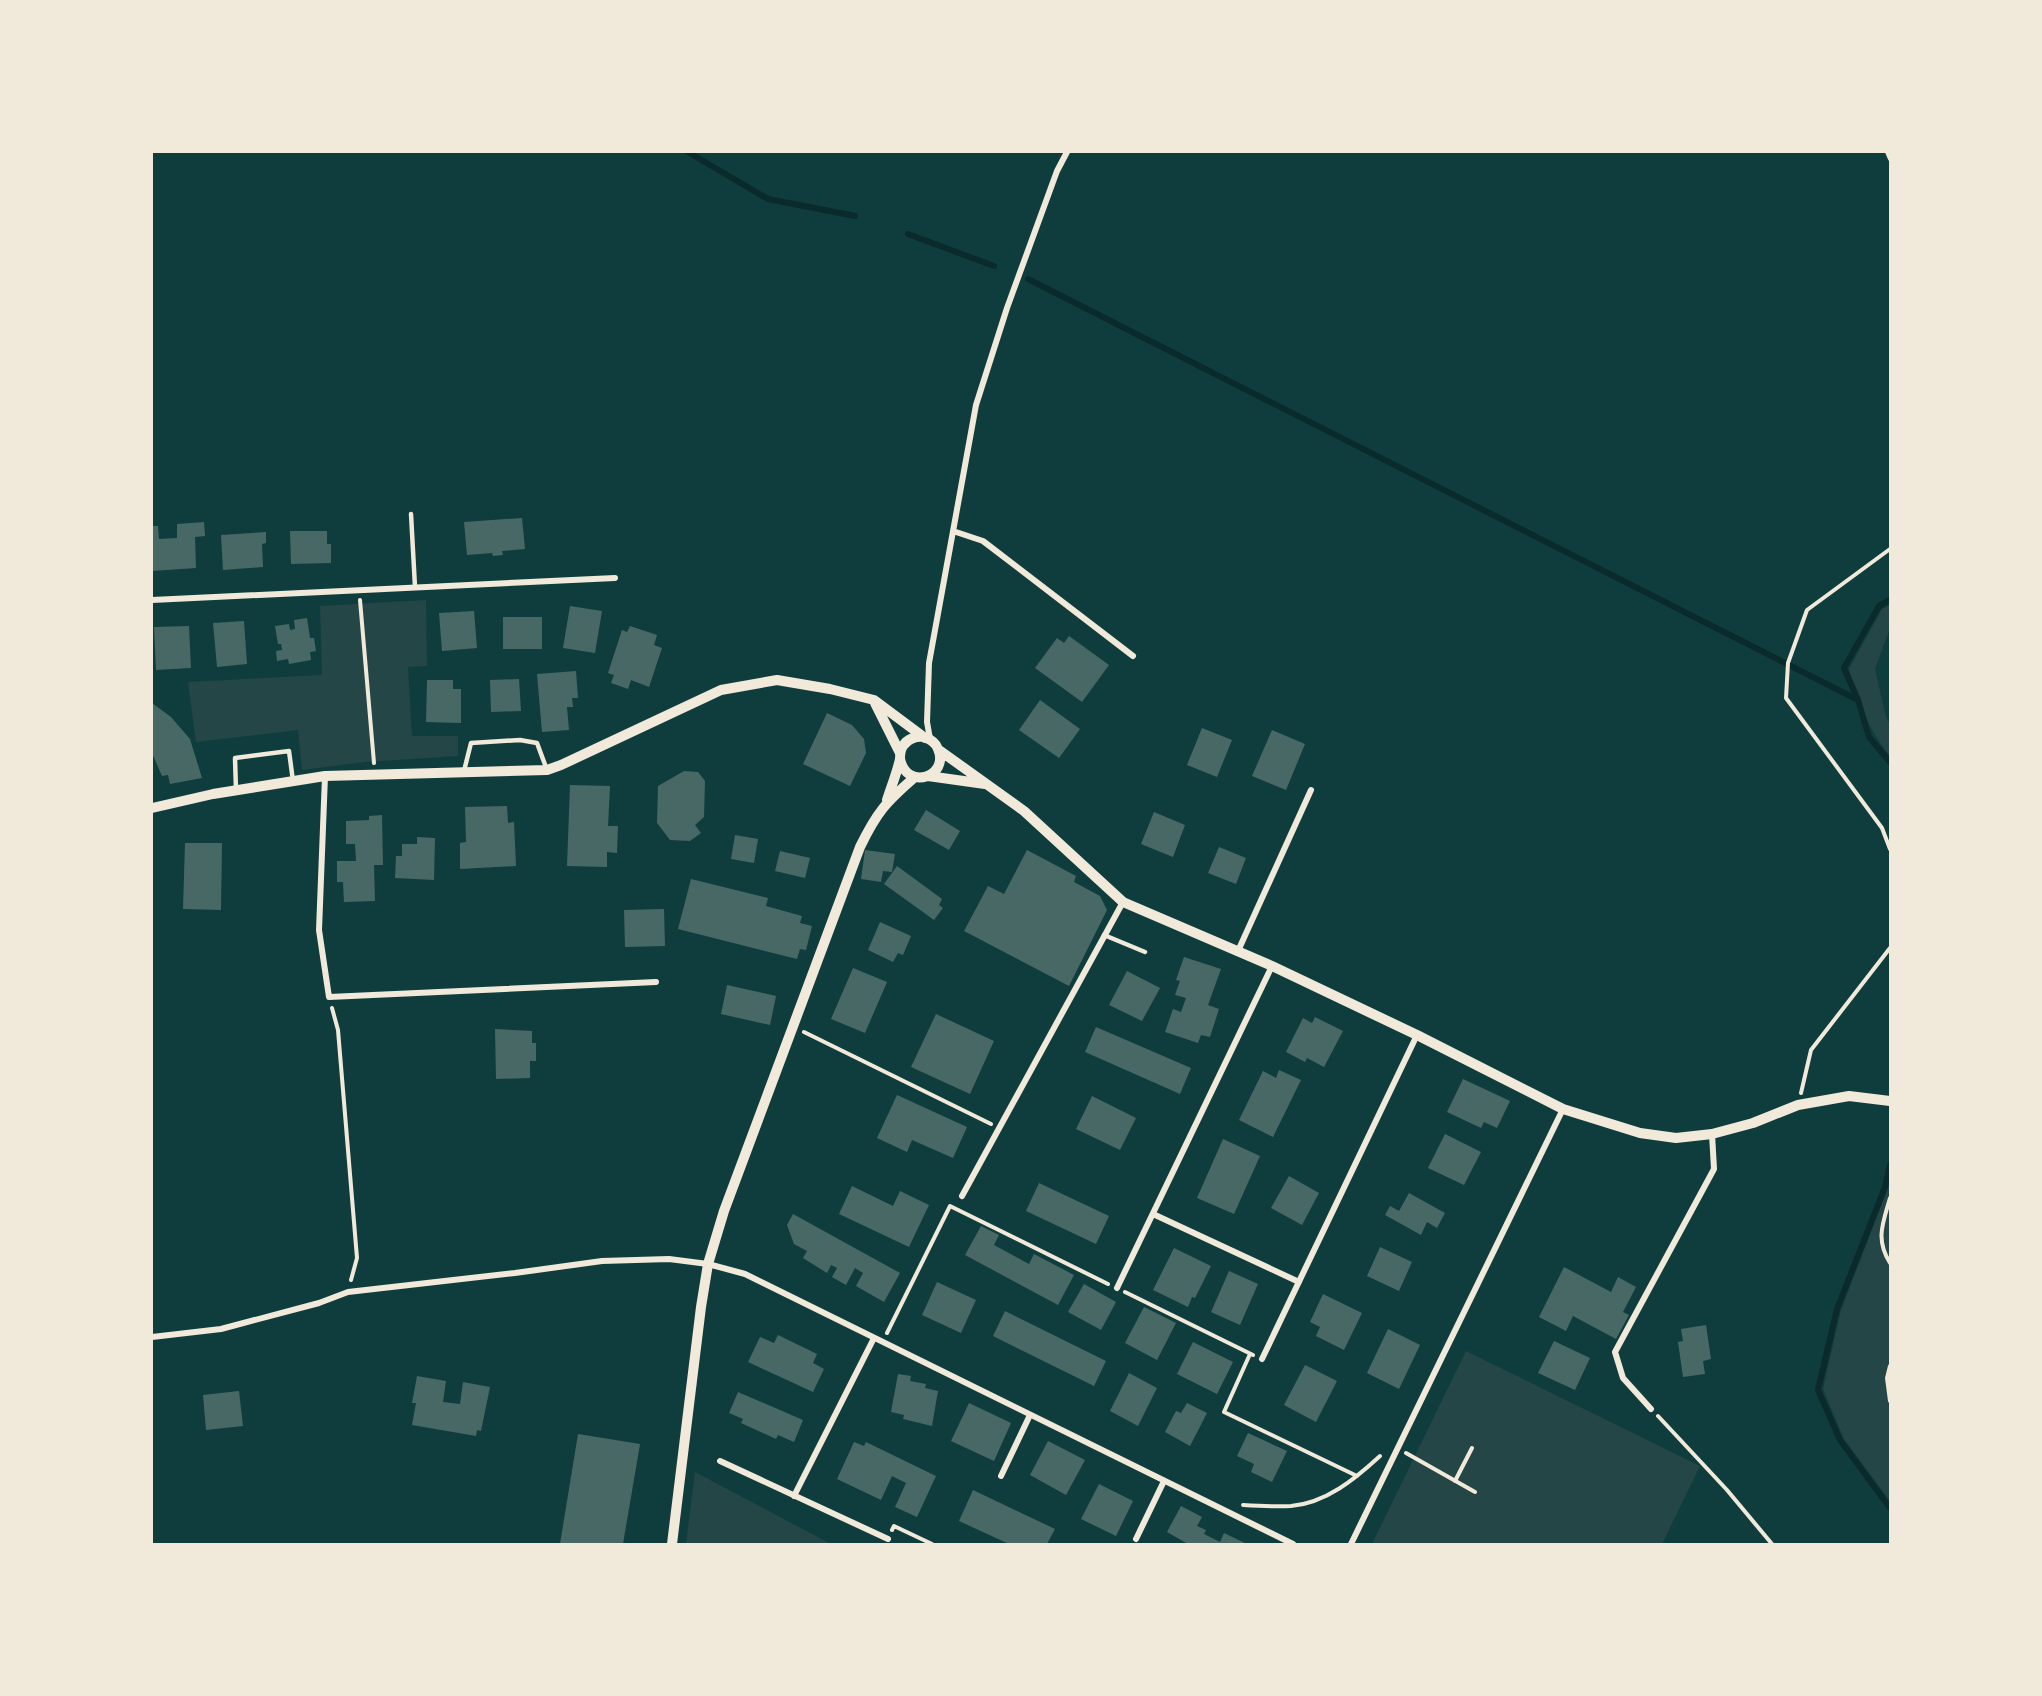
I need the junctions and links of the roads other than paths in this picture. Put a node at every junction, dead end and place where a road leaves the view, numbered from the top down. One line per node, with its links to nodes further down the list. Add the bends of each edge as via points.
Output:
1 (1067, 152): 3 (street, via 1007,308 976,405)
2 (411, 514): 5 (lane)
3 (953, 531): 7 (street, via 983,541); 9 (street, via 929,663)
4 (615, 578): 5 (street)
5 (415, 587): 6 (street)
6 (152, 600)
7 (1133, 656)
8 (874, 700): 9 (street); 11 (street); 12 (street, via 777,680 721,690)
9 (928, 739): 10 (street); 11 (street, via 912,739)
10 (939, 750): 15 (street, via 937,768); 18 (street)
11 (900, 756): 16 (street, via 904,771); 21 (street)
12 (547, 770): 13 (street); 13 (lane, via 537,744 520,740 471,743)
13 (464, 773): 14 (street)
14 (325, 776): 17 (street); 28 (street, via 319,930 329,997)
15 (928, 776): 16 (street); 18 (street)
16 (915, 777): 21 (street)
17 (293, 781): 19 (street); 19 (lane, via 289,751 235,758)
18 (988, 785): 23 (street, via 1024,811)
19 (236, 790): 22 (street)
20 (1311, 790): 25 (street)
21 (887, 802): 35 (street, via 873,819 860,847 724,1211)
22 (152, 808)
23 (1123, 902): 24 (street); 25 (street)
24 (1104, 935): 26 (lane); 33 (street)
25 (1238, 951): 27 (street)
26 (1144, 952)
27 (1272, 966): 29 (street); 34 (street)
28 (656, 982)
29 (1417, 1035): 31 (street); 36 (street)
30 (1888, 1100): 32 (street, via 1849,1096 1798,1105)
31 (1563, 1109): 32 (street, via 1640,1133 1676,1138); 51 (street)
32 (1712, 1134): 41 (street, via 1714,1169 1615,1352 1623,1378)
33 (963, 1196)
34 (1153, 1214): 36 (street); 37 (street)
35 (708, 1264): 38 (street, via 669,1259 602,1261 348,1292 221,1329); 39 (street, via 745,1274); 49 (street)
36 (1299, 1282): 40 (street)
37 (1117, 1288)
38 (152, 1337)
39 (874, 1338): 42 (street); 46 (street)
40 (1262, 1359)
41 (1651, 1409)
42 (1030, 1415): 44 (street); 45 (street)
43 (720, 1461): 46 (street)
44 (1001, 1476)
45 (1164, 1481): 48 (street); 50 (street)
46 (794, 1496): 47 (street)
47 (888, 1539)
48 (1136, 1539)
49 (672, 1545)
50 (1293, 1545)
51 (1351, 1545)

